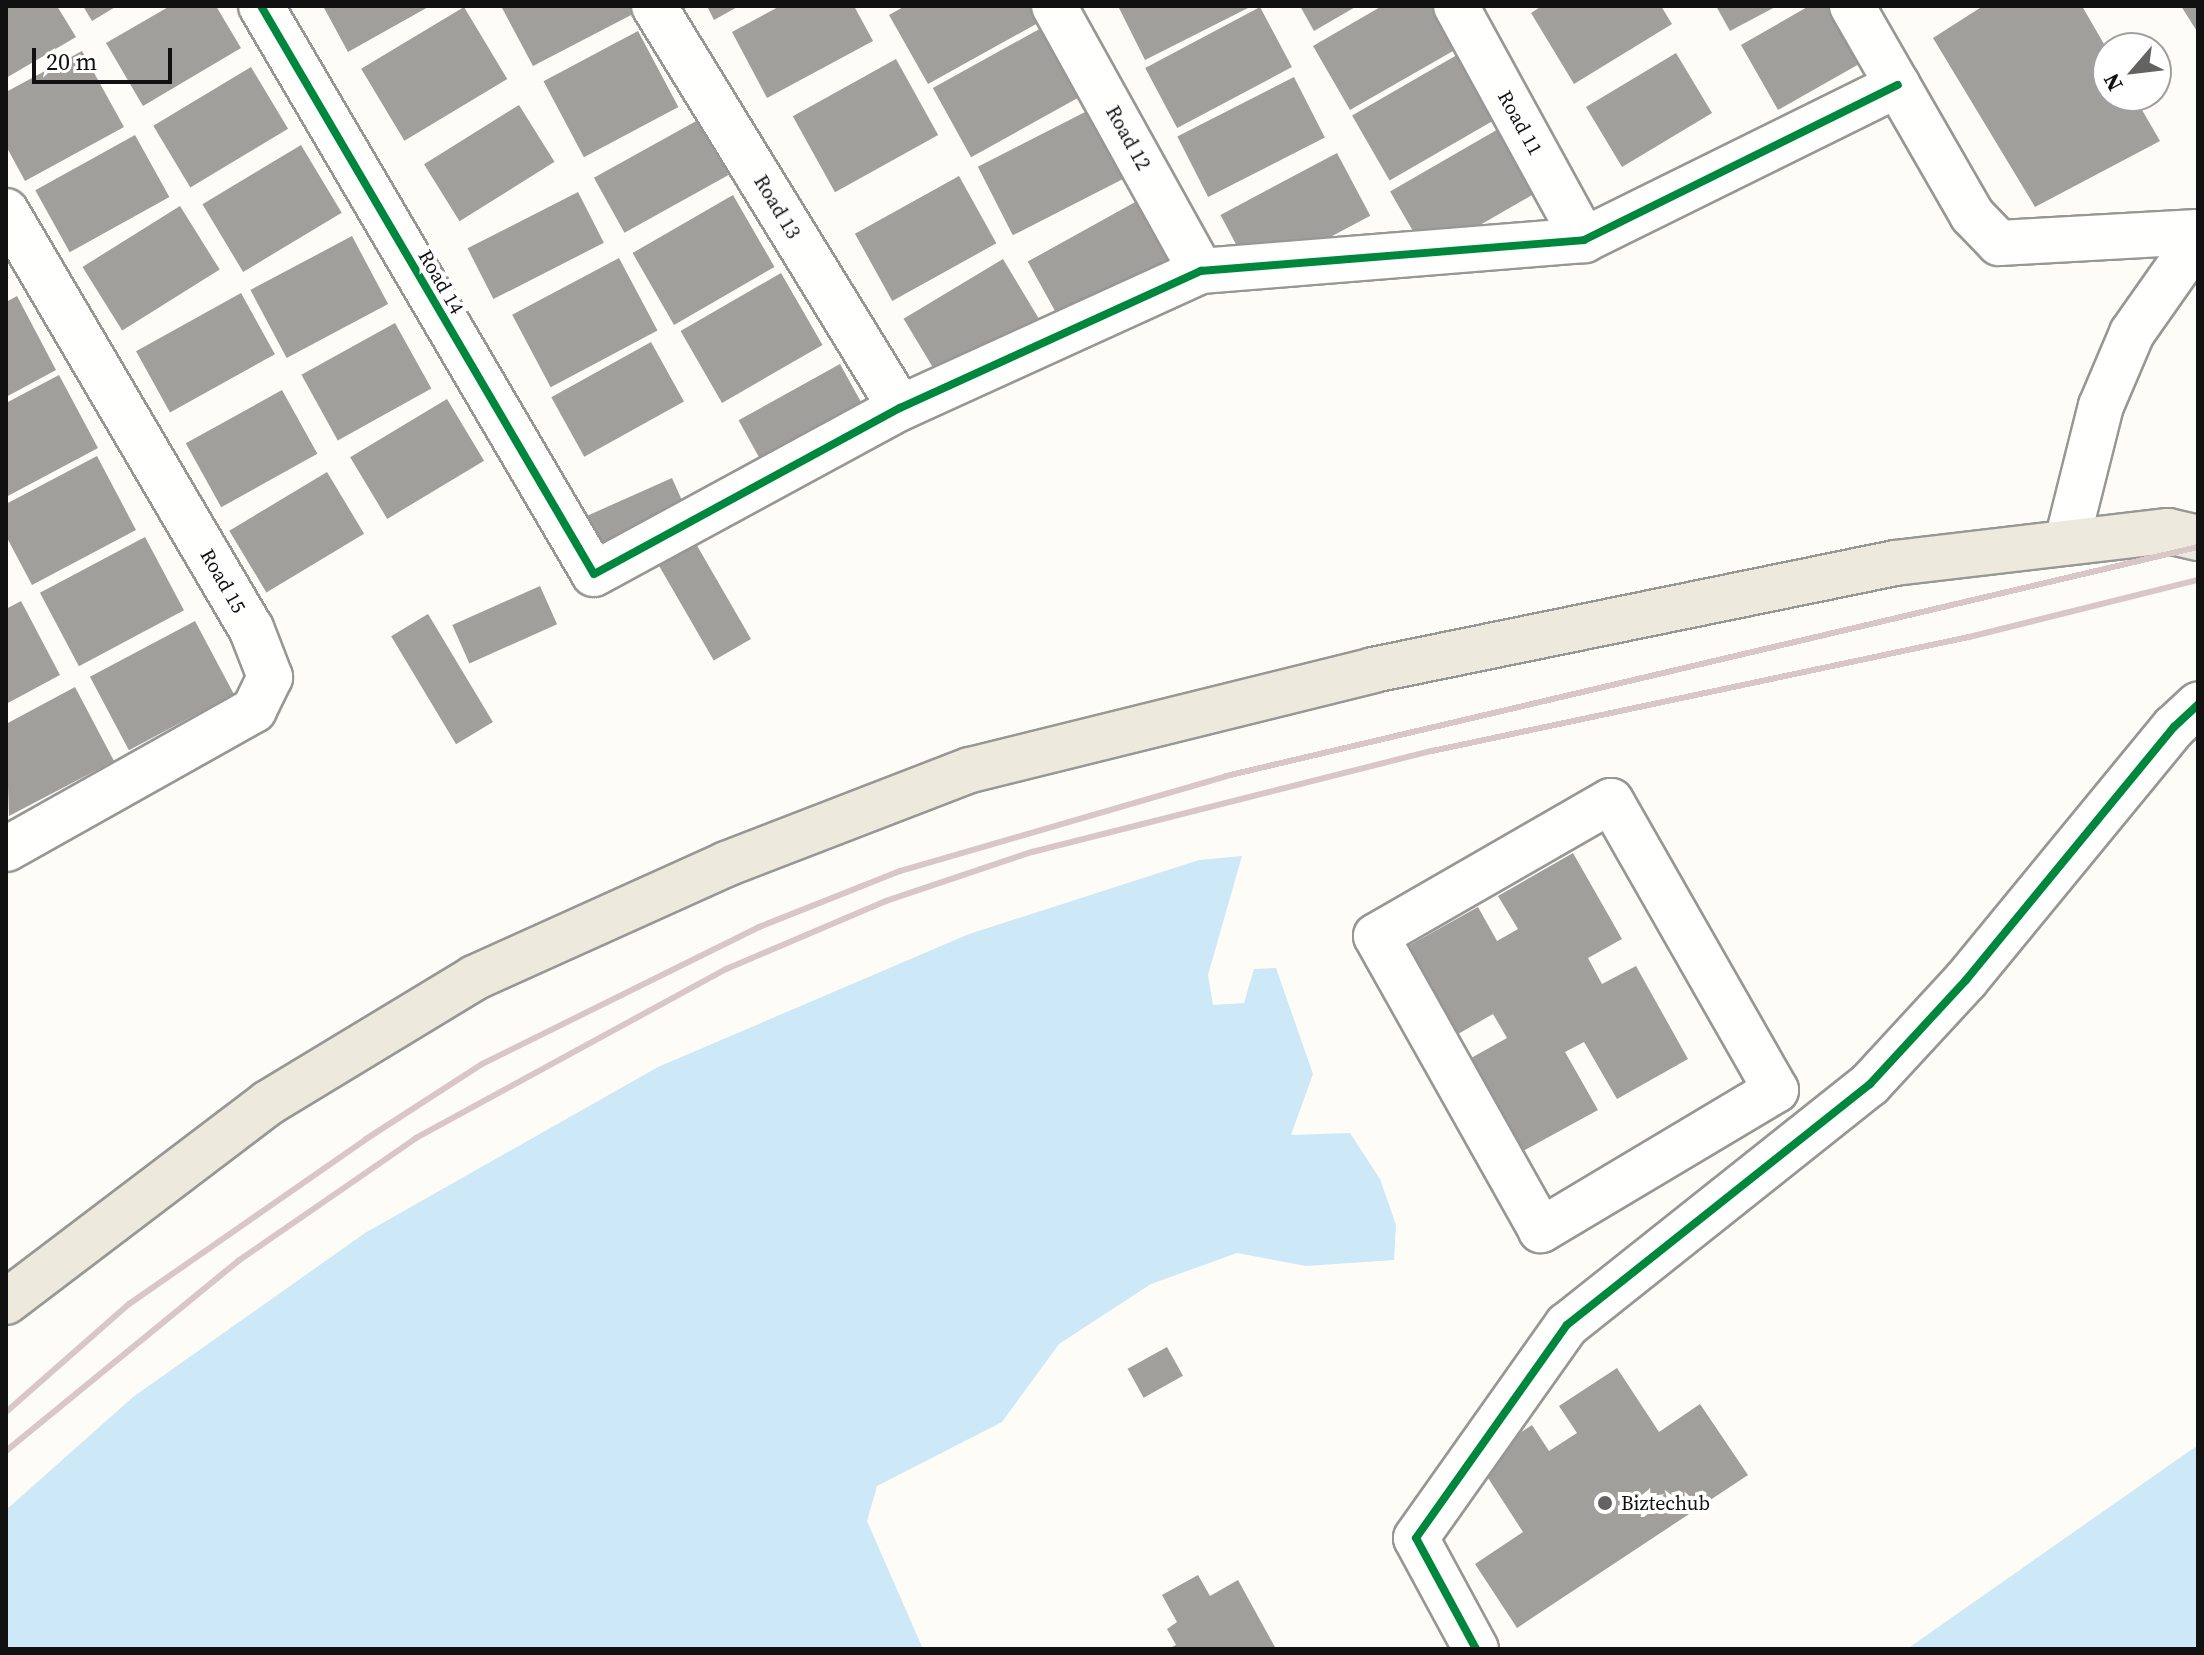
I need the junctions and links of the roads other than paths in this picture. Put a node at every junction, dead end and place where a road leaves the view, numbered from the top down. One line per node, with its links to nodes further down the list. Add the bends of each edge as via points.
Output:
1 (261, 6): 12 (street, Road 14, via 594,574)
2 (654, 6): 12 (street, Road 13)
3 (1054, 6): 11 (street, Road 12)
4 (1456, 6): 10 (street, Road 11)
5 (1852, 6): 6 (street)
6 (1898, 85): 8 (street, via 1972,215 1999,243); 10 (street)
7 (6, 211): 16 (street, Road 15, via 251,628 270,677 254,710)
8 (2198, 232)
9 (2198, 239): 14 (street, via 2132,333 2101,406)
10 (1584, 240): 11 (street)
11 (1201, 271): 12 (street)
12 (900, 408)
13 (2188, 528): 14 (main road)
14 (2067, 541): 19 (main road, via 1895,563 1373,670 970,770 851,812 594,919 474,978 268,1103)
15 (2198, 705): 18 (street, via 2174,727 1966,980 1870,1084)
16 (6, 849)
17 (1665, 1159): 17 (street, via 1541,1230 1376,936 1611,801 1776,1090); 18 (street)
18 (1703, 1219): 20 (street, via 1567,1325 1416,1538)
19 (6, 1302)
20 (1476, 1649)

